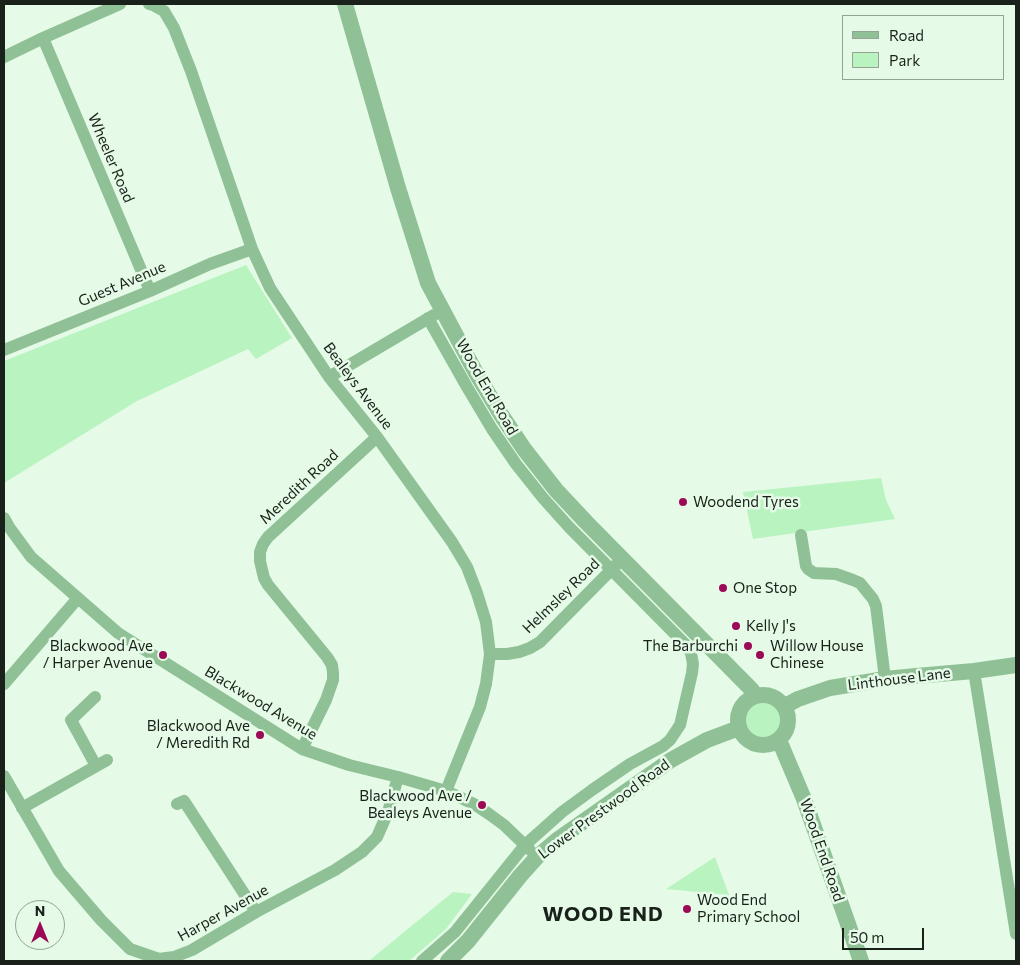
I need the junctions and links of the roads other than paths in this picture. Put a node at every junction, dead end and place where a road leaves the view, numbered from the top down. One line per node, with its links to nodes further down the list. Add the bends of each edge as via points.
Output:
1 (120, 4): 4 (street)
2 (149, 4): 6 (street, Bealeys Avenue, via 164,11 174,28)
3 (345, 4): 8 (street, Wood End Road, via 428,283)
4 (43, 38): 5 (street); 7 (street, Wheeler Road)
5 (4, 57)
6 (252, 249): 7 (street, Guest Avenue); 11 (street, Bealeys Avenue, via 270,288)
7 (150, 291): 10 (street, Guest Avenue)
8 (443, 309): 9 (street); 15 (street, Wood End Road, via 476,372 524,449 586,522)
9 (428, 318): 11 (street); 15 (street, via 472,396 516,464 569,527)
10 (4, 350)
11 (329, 377): 12 (street, Bealeys Avenue)
12 (377, 437): 17 (street, Bealeys Avenue, via 468,567 486,622); 27 (street, Meredith Road, via 268,537 260,552 268,585 332,664 331,689)
13 (4, 518): 16 (street, Blackwood Avenue, via 30,557)
14 (801, 535): 20 (street, via 808,569 860,583 873,599)
15 (617, 565): 17 (street, Helmsley Road, via 540,642 519,652); 23 (street, Wood End Road, via 752,690); 33 (street, via 691,653 692,674 680,724 663,746 592,790)
16 (78, 598): 21 (street); 27 (street, Blackwood Avenue, via 118,634)
17 (490, 654): 30 (street, Bealeys Avenue, via 480,707)
18 (1016, 665): 19 (street, Linthouse Lane)
19 (974, 671): 20 (street, Linthouse Lane); 36 (street)
20 (886, 679): 24 (street, Linthouse Lane, via 830,688)
21 (4, 684)
22 (95, 696): 32 (street, via 71,720 101,763)
23 (754, 696): 24 (street, via 766,695); 25 (street, via 740,710)
24 (785, 706): 26 (street, via 788,722)
25 (739, 728): 26 (street, via 743,737 756,745 770,745); 34 (street, Lower Prestwood Road, via 707,740 654,770)
26 (779, 740): 39 (street, Wood End Road, via 804,800)
27 (302, 749): 29 (street, Blackwood Avenue)
28 (4, 776): 32 (street, Harper Avenue)
29 (398, 777): 30 (street, Blackwood Avenue); 35 (street, Harper Avenue, via 377,837 362,852)
30 (446, 791): 33 (street, Blackwood Avenue, via 489,814)
31 (177, 804): 35 (street, via 184,800)
32 (22, 808): 35 (street, Harper Avenue, via 59,871 130,949 159,959 174,957 192,950)
33 (525, 845): 34 (street, Blackwood Avenue); 37 (street, via 455,932)
34 (538, 857): 38 (street, Lower Prestwood Road)
35 (256, 912)
36 (1016, 934)
37 (422, 961)
38 (448, 961)
39 (861, 961)

